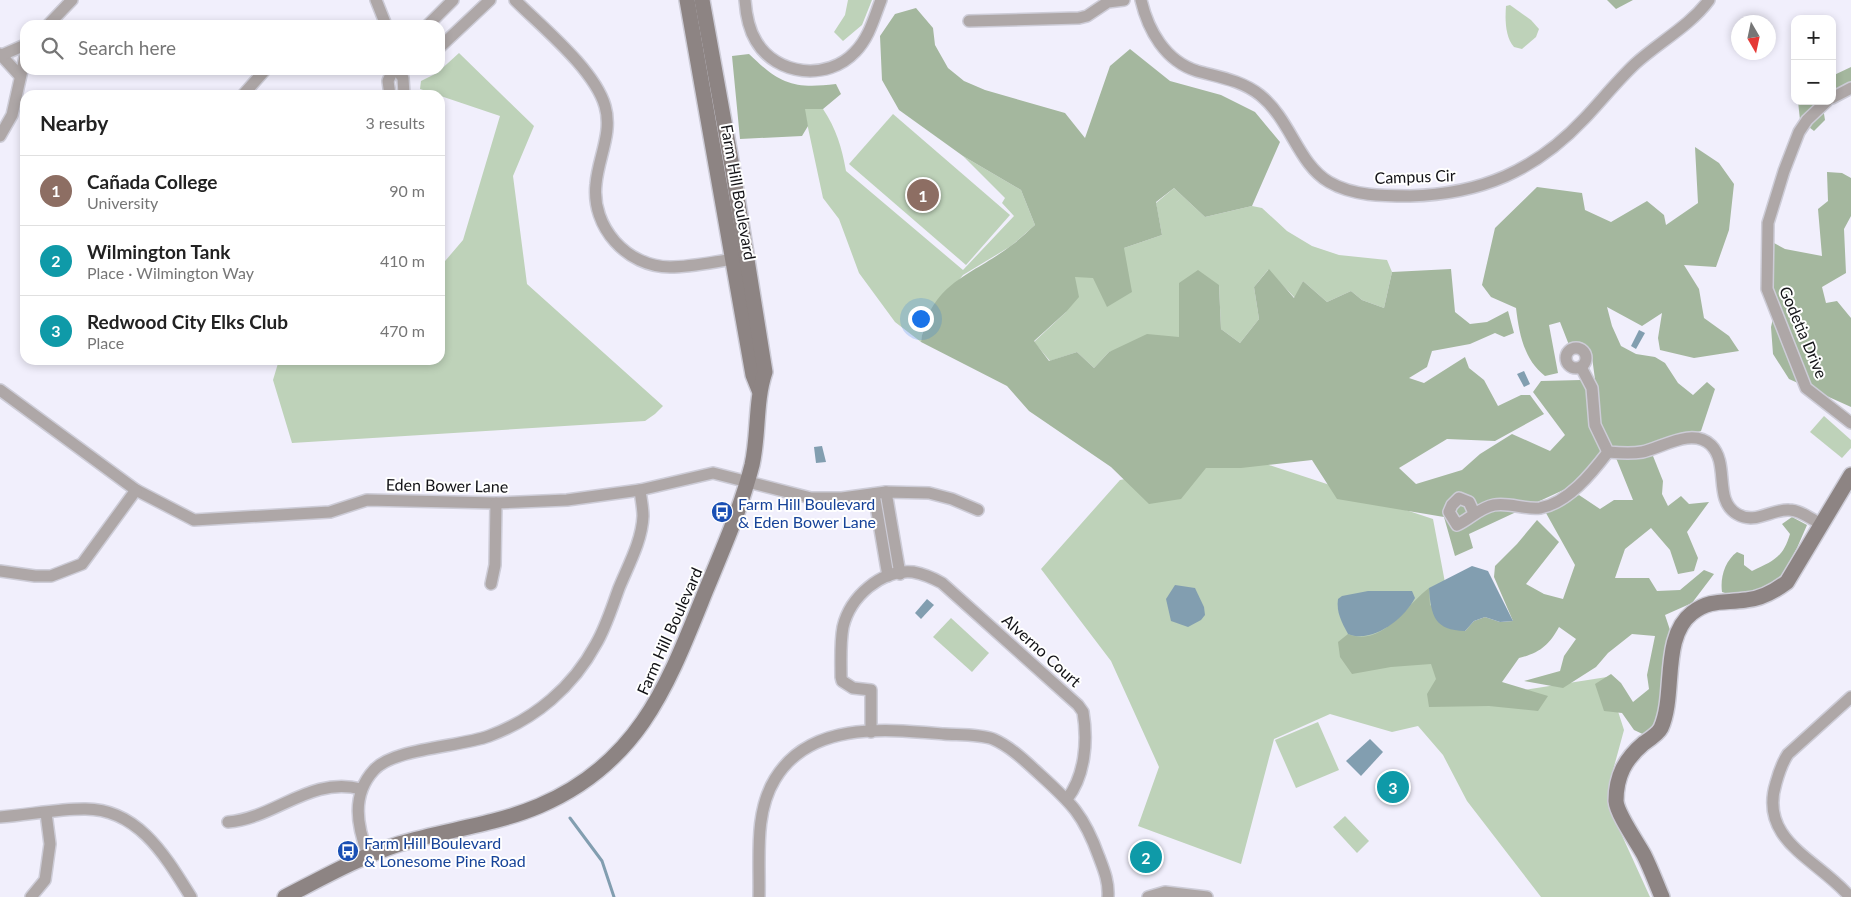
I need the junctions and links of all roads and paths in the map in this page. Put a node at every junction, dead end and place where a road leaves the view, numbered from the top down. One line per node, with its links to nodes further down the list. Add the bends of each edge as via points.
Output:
1 (72, 0): 13 (street)
2 (453, 0): 15 (street)
3 (490, 0): 17 (street)
4 (515, 0): 31 (street, via 586,72 602,96 607,136 597,174 596,200 603,225 612,240 625,252 654,265 677,267)
5 (688, 0): 31 (main road, Farm Hill Boulevard)
6 (702, 0): 34 (main road, Farm Hill Boulevard, via 765,372)
7 (745, 0): 8 (street, via 748,23 756,43 777,62 802,71 830,68 844,62 855,52 869,30)
8 (881, 0)
9 (1124, 0): 16 (street, via 1108,2 1079,18)
10 (1141, 0): 11 (street, Campus Cir, via 1151,29 1168,53 1195,70 1232,80 1259,94 1276,110 1303,156 1319,175 1334,185 1353,191 1398,196 1467,190 1496,182 1530,165 1571,132 1618,80 1688,22)
11 (1709, 0)
12 (375, 1): 14 (street)
13 (53, 20)
14 (384, 20)
15 (433, 20)
16 (969, 21)
17 (445, 42)
18 (20, 48): 19 (street)
19 (1, 54): 23 (street)
20 (261, 75): 25 (street)
21 (391, 75): 26 (street)
22 (401, 75): 27 (street)
23 (20, 76): 30 (street, via 12,115)
24 (1851, 88): 28 (street)
25 (247, 90)
26 (389, 90)
27 (404, 90)
28 (1836, 96)
29 (1823, 105): 35 (street, Godetia Drive, via 1799,132 1768,223 1767,289 1806,388)
30 (0, 136)
31 (734, 259): 34 (main road, Farm Hill Boulevard, via 753,375)
32 (1581, 367): 36 (street, via 1592,388 1595,425)
33 (0, 390): 39 (street, Eden Bower Lane)
34 (759, 390): 38 (main road, Farm Hill Boulevard, via 757,438)
35 (1851, 423)
36 (1608, 452): 45 (street, via 1573,492 1552,503 1541,508 1496,504); 46 (street, via 1643,452 1696,438 1705,441 1715,451 1730,509 1751,518 1789,510)
37 (1851, 475): 46 (main road)
38 (748, 481): 40 (street, Eden Bower Lane, via 713,473); 42 (street, Eden Bower Lane, via 811,498); 58 (main road, Farm Hill Boulevard, via 670,678 642,724 621,749 580,784 540,806)
39 (136, 490): 43 (street, Eden Bower Lane, via 194,520 330,512 366,500); 47 (street, via 82,564 51,576)
40 (640, 490): 43 (street, Eden Bower Lane, via 567,500); 53 (street, via 643,517 639,540 597,644 560,693 537,712 488,736 396,757 374,769)
41 (886, 492): 42 (street, Eden Bower Lane); 44 (street, Eden Bower Lane, via 929,493); 48 (street)
42 (874, 494): 49 (street)
43 (496, 504): 50 (street, via 495,565)
44 (978, 510)
45 (1474, 513)
46 (1821, 524): 66 (main road, via 1787,582 1775,591 1747,600 1707,603 1690,614 1678,631 1660,729 1630,754 1619,774 1616,804)
47 (0, 571)
48 (900, 574): 49 (street, Alverno Court); 54 (street, Alverno Court, via 912,572 942,583 1078,705 1084,719 1084,761 1074,790)
49 (888, 576): 52 (street, Alverno Court, via 861,593 852,605 843,628 841,677 853,688 871,690)
50 (491, 584)
51 (1851, 697): 67 (street, via 1788,754 1772,796 1772,812 1778,828 1790,844)
52 (871, 732): 54 (street, via 990,738 1006,746); 62 (street, via 824,738 806,746 782,767 767,794 761,814)
53 (361, 790): 57 (street, via 345,785 328,786 245,821); 58 (street, via 356,808)
54 (1067, 799): 63 (street, via 1086,823 1106,878)
55 (46, 813): 56 (street); 59 (street, via 50,844 45,880); 60 (street, via 86,809 119,817 137,826 167,859)
56 (0, 816)
57 (228, 822)
58 (368, 855): 61 (main road, Farm Hill Boulevard)
59 (31, 897)
60 (191, 897)
61 (285, 897)
62 (759, 897)
63 (1108, 897)
64 (1148, 897): 65 (street, via 1165,892)
65 (1207, 897)
66 (1662, 897)
67 (1850, 897)

